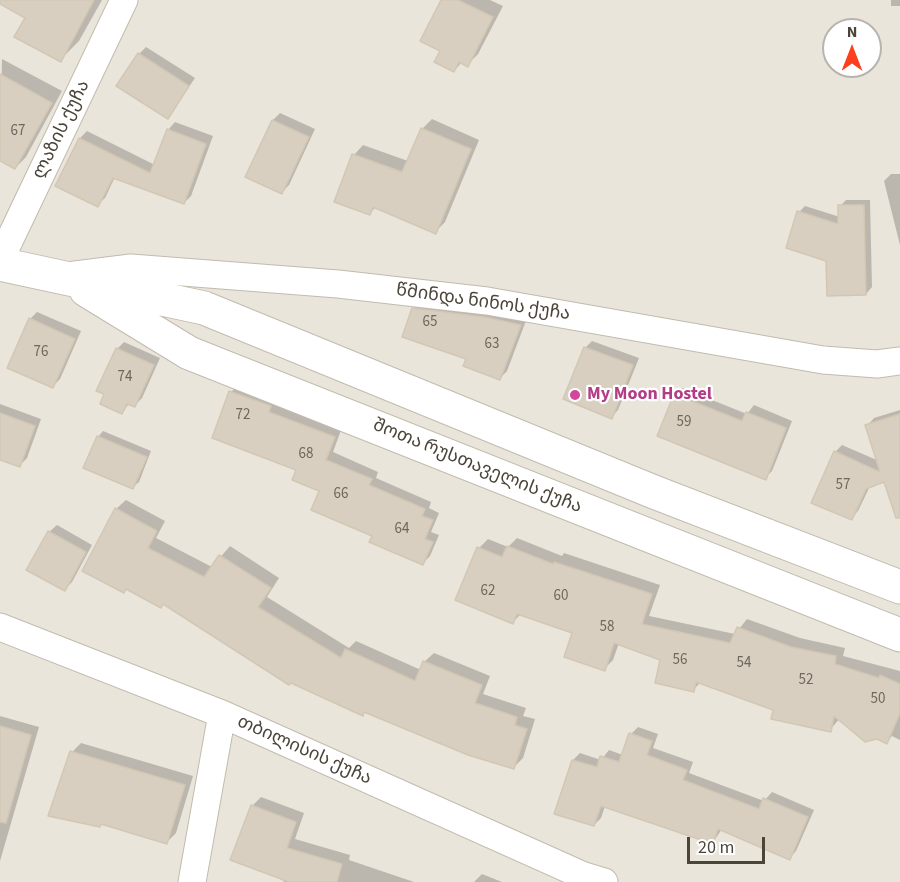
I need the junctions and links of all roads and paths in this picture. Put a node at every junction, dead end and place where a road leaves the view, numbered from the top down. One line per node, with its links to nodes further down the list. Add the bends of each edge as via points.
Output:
1 (124, 0): 2 (street, ლაზის ქუჩა)
2 (0, 262): 3 (street, შოთა რუსთაველის ქუჩა)
3 (64, 277): 4 (street, წმინდა ნინოს ქუჩა, via 131,268 338,284 488,302 823,360); 5 (street, შოთა რუსთაველის ქუჩა, via 204,308 654,492); 7 (street, შოთა რუსთაველის ქუჩა, via 189,353)
4 (900, 361)
5 (900, 587)
6 (0, 627): 8 (street, თბილისის ქუჩა)
7 (900, 635)
8 (222, 714): 9 (street, თბილისის ქუჩა); 10 (street)
9 (590, 880)
10 (192, 882)

